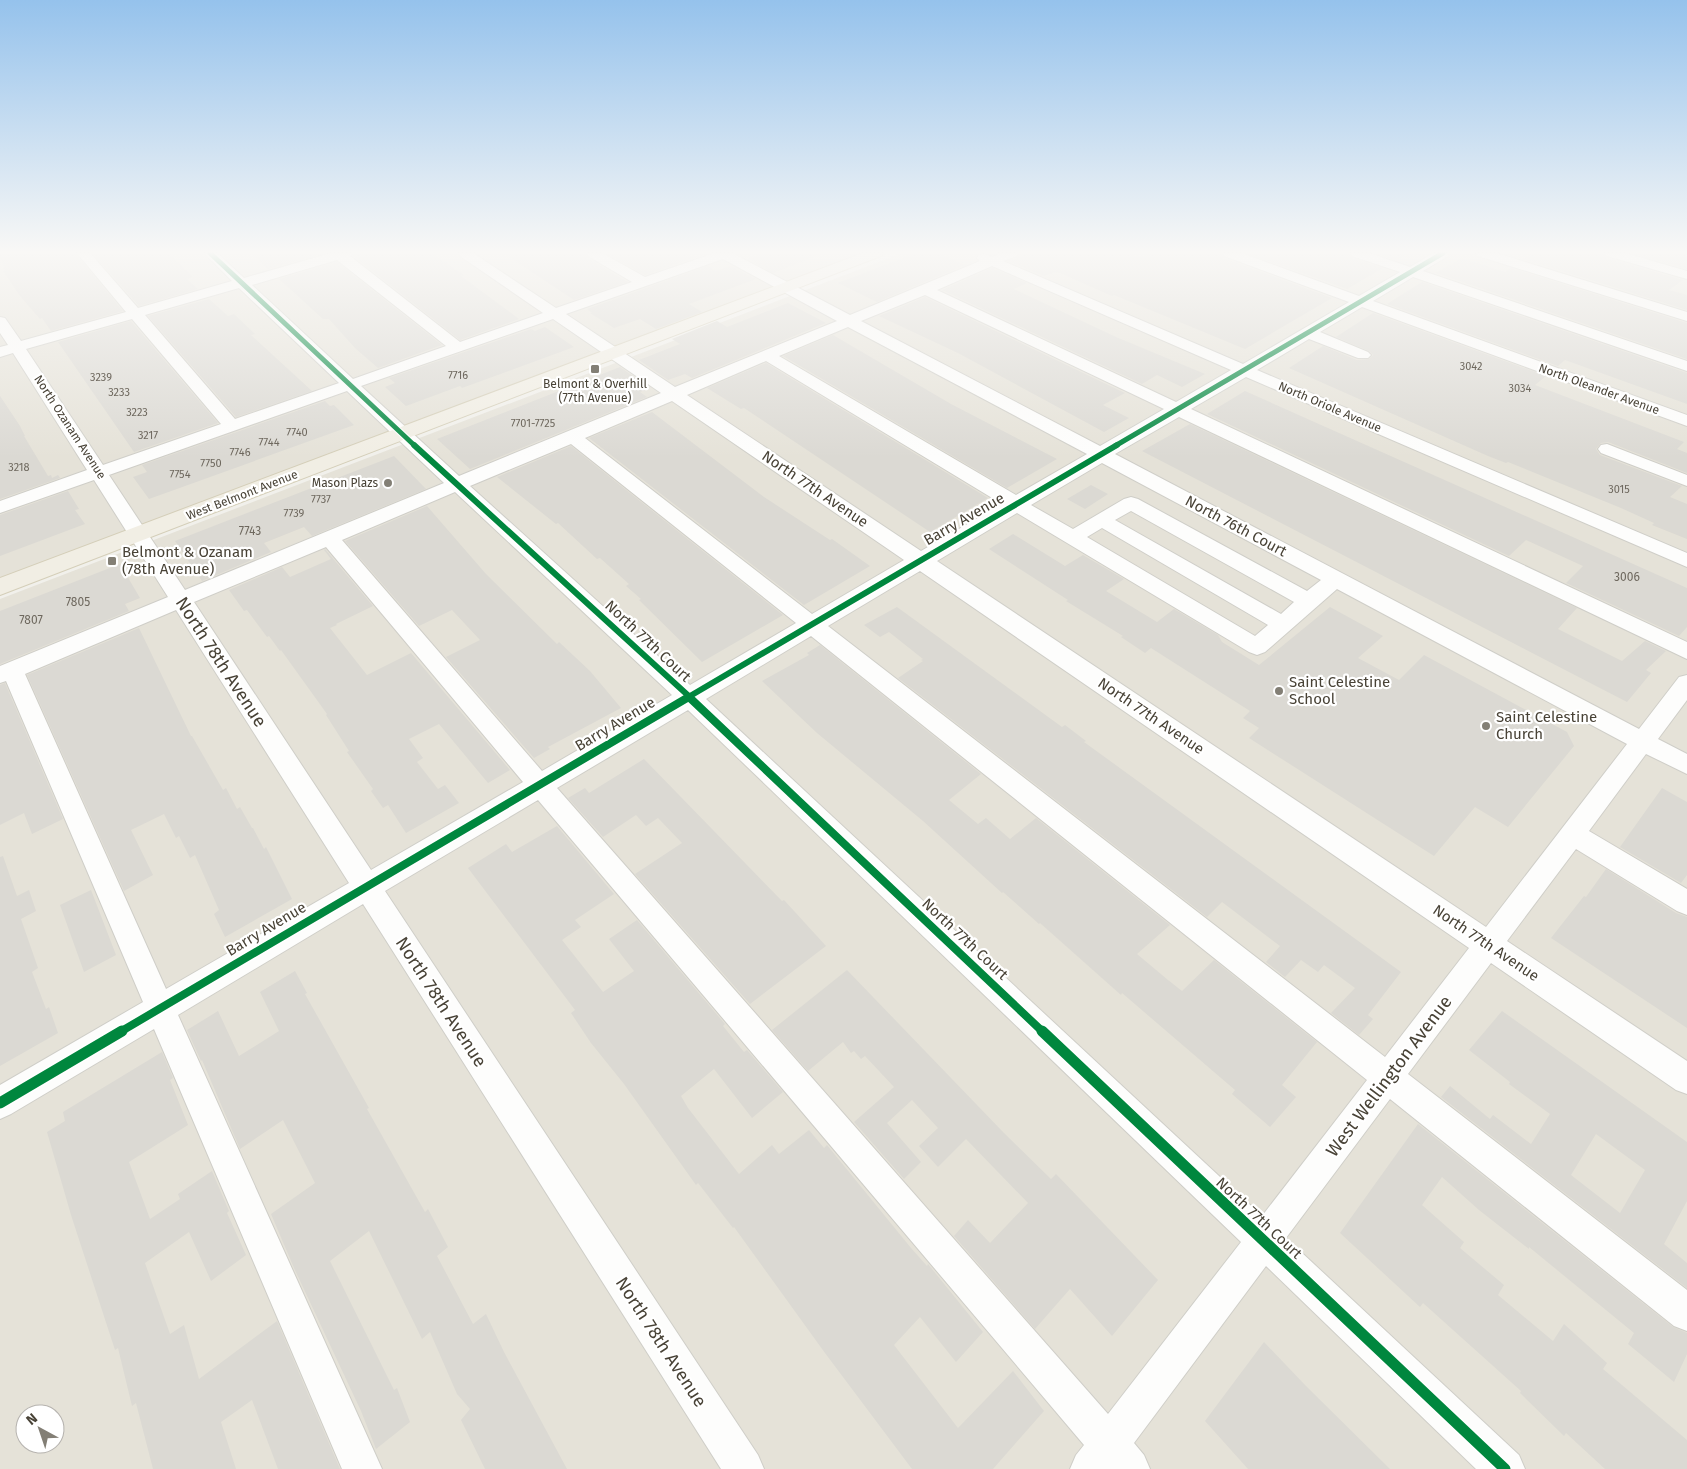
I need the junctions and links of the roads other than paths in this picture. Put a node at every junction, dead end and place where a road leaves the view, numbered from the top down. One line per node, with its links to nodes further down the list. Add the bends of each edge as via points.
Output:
1 (0, 321): 17 (street, North Ozanam Avenue)
2 (105, 322): 17 (street)
3 (142, 322): 29 (street)
4 (283, 322): 25 (street, North 77th Court)
5 (426, 322): 18 (street)
6 (530, 322): 18 (street)
7 (568, 322): 20 (street, North 77th Avenue)
8 (696, 322): 20 (main road, West Belmont Avenue)
9 (847, 322): 21 (street)
10 (849, 322): 33 (street, North 76th Court)
11 (993, 322): 27 (street)
12 (1133, 322): 24 (street, North Oriole Avenue)
13 (1327, 322): 16 (street, Barry Avenue)
14 (1417, 322): 28 (street, North Oleander Avenue)
15 (1558, 322): 23 (street)
16 (1308, 333): 22 (street); 24 (street, Barry Avenue)
17 (17, 347): 19 (street); 34 (street, North Ozanam Avenue)
18 (457, 347): 25 (street)
19 (0, 352)
20 (615, 353): 26 (street, North 77th Avenue); 30 (main road, West Belmont Avenue)
21 (766, 355): 26 (street); 37 (street)
22 (1363, 355)
23 (1687, 366)
24 (1245, 370): 27 (street, Barry Avenue); 44 (street, North Oriole Avenue)
25 (350, 385): 29 (street); 30 (street, North 77th Court)
26 (674, 393): 31 (street); 43 (street, North 77th Avenue)
27 (1178, 409): 33 (street, Barry Avenue); 51 (street)
28 (1687, 421)
29 (232, 426): 34 (street)
30 (402, 434): 36 (street, North 77th Court); 40 (main road, West Belmont Avenue)
31 (572, 436): 36 (street); 49 (street)
32 (1607, 449): 35 (street)
33 (1101, 454): 37 (street, Barry Avenue); 45 (street, North 76th Court)
34 (99, 473): 38 (street); 40 (street, North Ozanam Avenue)
35 (1687, 481)
36 (457, 484): 42 (street); 54 (street, North 77th Court)
37 (1018, 503): 41 (street); 43 (street, Barry Avenue)
38 (0, 507)
39 (1101, 520): 41 (street); 48 (street, via 1131,503); 50 (street)
40 (138, 534): 46 (main road, West Belmont Avenue); 47 (street, North 78th Avenue)
41 (1073, 537): 50 (street, via 1257,647)
42 (329, 538): 47 (street); 57 (street)
43 (920, 560): 49 (street, Barry Avenue); 61 (street, North 77th Avenue)
44 (1687, 561)
45 (1336, 579): 48 (street); 55 (street, North 76th Court)
46 (0, 587)
47 (181, 600): 52 (street); 59 (street, North 78th Avenue)
48 (1308, 601): 50 (street)
49 (811, 624): 54 (street, Barry Avenue); 63 (street)
50 (1282, 624)
51 (1687, 651)
52 (6, 673): 62 (street)
53 (1687, 683): 55 (street, West Wellington Avenue)
54 (688, 696): 57 (street, Barry Avenue); 66 (street, North 77th Court)
55 (1643, 742): 56 (street, North 76th Court); 58 (street, West Wellington Avenue)
56 (1687, 765)
57 (539, 784): 59 (street, Barry Avenue); 68 (street)
58 (1572, 834): 60 (street); 61 (street, West Wellington Avenue)
59 (366, 886): 62 (street, Barry Avenue); 70 (street, North 78th Avenue)
60 (1687, 902)
61 (1488, 944): 63 (street, West Wellington Avenue); 64 (street, North 77th Avenue)
62 (160, 1008): 65 (street, Barry Avenue); 69 (street)
63 (1388, 1078): 66 (street, West Wellington Avenue); 67 (street)
64 (1687, 1079)
65 (0, 1103)
66 (1263, 1240): 68 (street, West Wellington Avenue); 73 (street, North 77th Court)
67 (1687, 1313)
68 (1109, 1444): 71 (street, West Wellington Avenue); 72 (street)
69 (362, 1469)
70 (744, 1469)
71 (1090, 1469)
72 (1130, 1469)
73 (1505, 1469)

